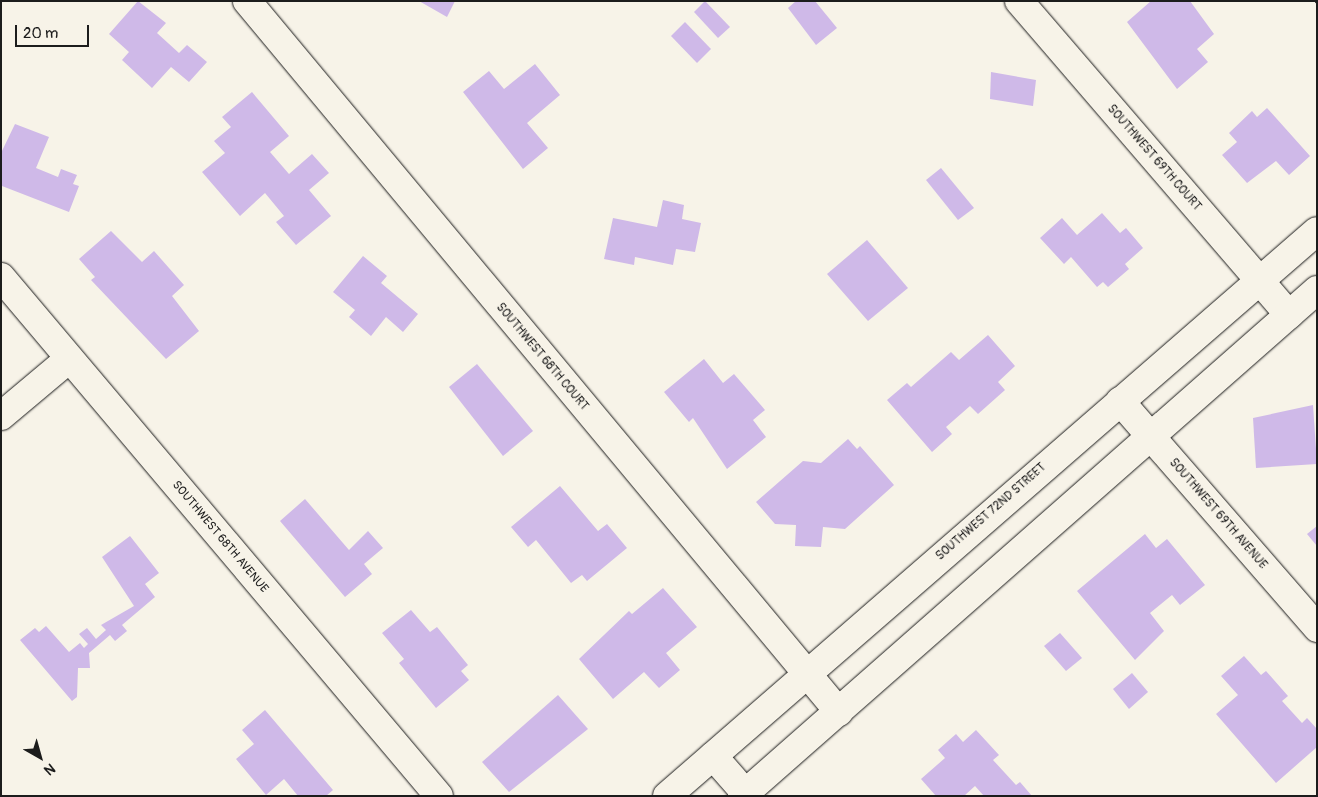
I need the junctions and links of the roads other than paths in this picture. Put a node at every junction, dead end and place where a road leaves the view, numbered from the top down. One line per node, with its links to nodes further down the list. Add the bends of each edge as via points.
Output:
1 (247, 1): 13 (street, SOUTHWEST 68TH COURT)
2 (1019, 1): 5 (street, SOUTHWEST 69TH COURT)
3 (1317, 231): 5 (street, SOUTHWEST 72ND STREET)
4 (1, 277): 8 (street, SOUTHWEST 68TH AVENUE)
5 (1259, 281): 7 (street, SOUTHWEST 69TH COURT); 9 (street, SOUTHWEST 72ND STREET)
6 (1317, 290): 7 (street)
7 (1288, 315): 11 (street)
8 (69, 359): 10 (street); 17 (street, SOUTHWEST 68TH AVENUE)
9 (1120, 401): 11 (street, SOUTHWEST 69TH AVENUE); 13 (street, SOUTHWEST 72ND STREET)
10 (1, 416)
11 (1151, 437): 12 (street, SOUTHWEST 69TH AVENUE); 14 (street)
12 (1317, 628)
13 (807, 674): 14 (street, SOUTHWEST 68TH COURT); 15 (street, SOUTHWEST 72ND STREET)
14 (839, 712): 16 (street)
15 (713, 756): 16 (street); 18 (street, SOUTHWEST 72ND STREET)
16 (745, 795)
17 (440, 796)
18 (667, 796)

